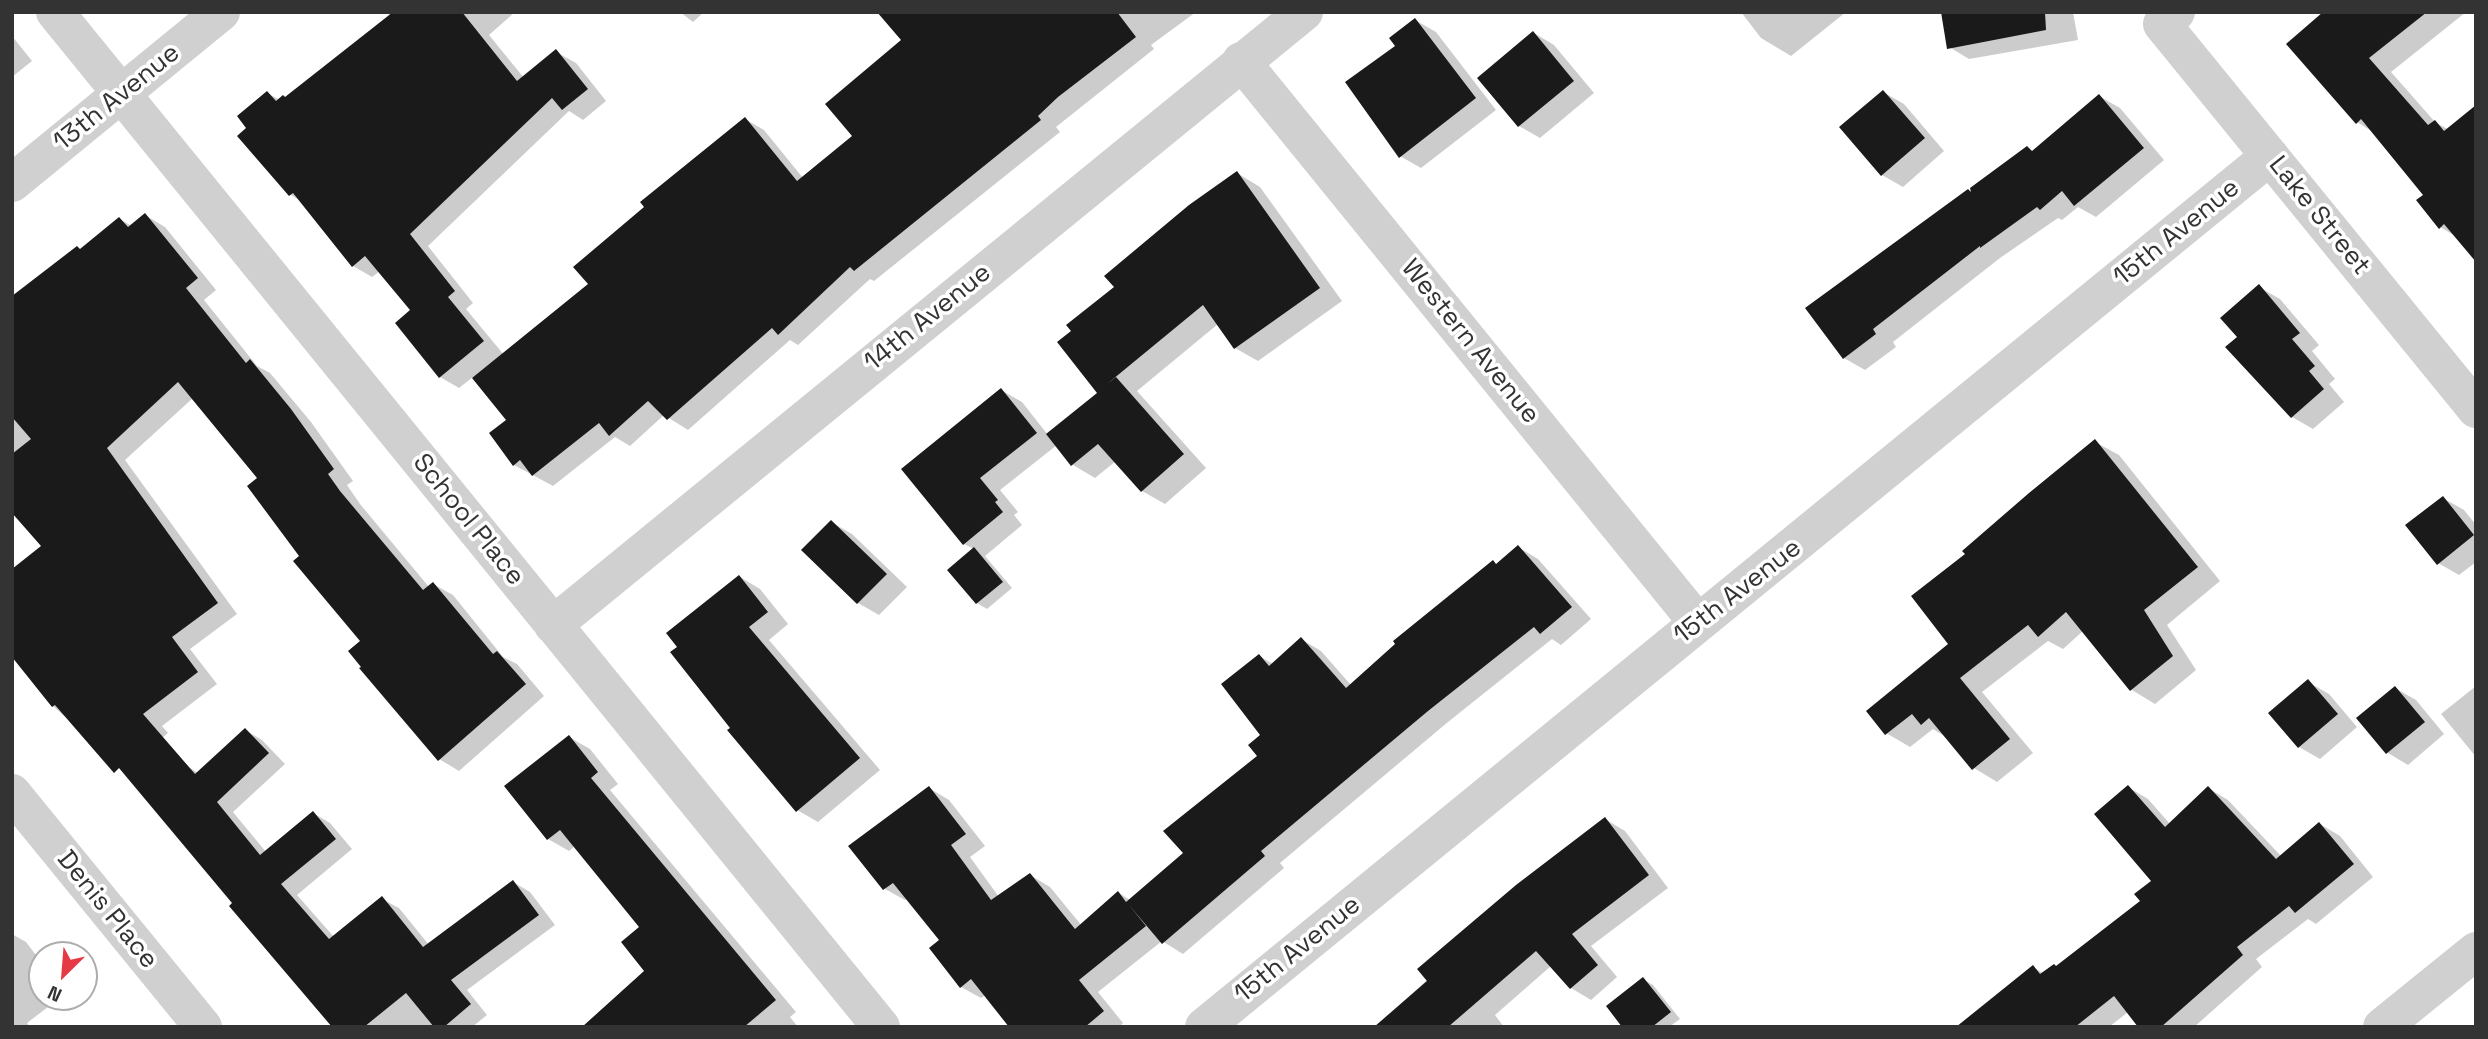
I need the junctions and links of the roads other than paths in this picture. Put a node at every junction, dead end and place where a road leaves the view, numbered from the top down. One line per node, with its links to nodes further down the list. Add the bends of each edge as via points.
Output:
1 (55, 12): 6 (street, School Place)
2 (221, 12): 6 (street, 13th Avenue)
3 (1304, 12): 5 (street, 14th Avenue)
4 (2169, 18): 7 (street, Lake Street)
5 (1241, 61): 10 (street, Western Avenue); 11 (street, 14th Avenue)
6 (122, 94): 8 (street, 13th Avenue); 11 (street, School Place)
7 (2270, 156): 9 (street, Lake Street); 10 (street, 15th Avenue)
8 (12, 183)
9 (2476, 409)
10 (1698, 623): 16 (street, 15th Avenue)
11 (553, 625): 15 (street, School Place)
12 (12, 793): 14 (street, Denis Place)
13 (2476, 951): 17 (street)
14 (202, 1027)
15 (881, 1027)
16 (1204, 1027)
17 (2382, 1027)

